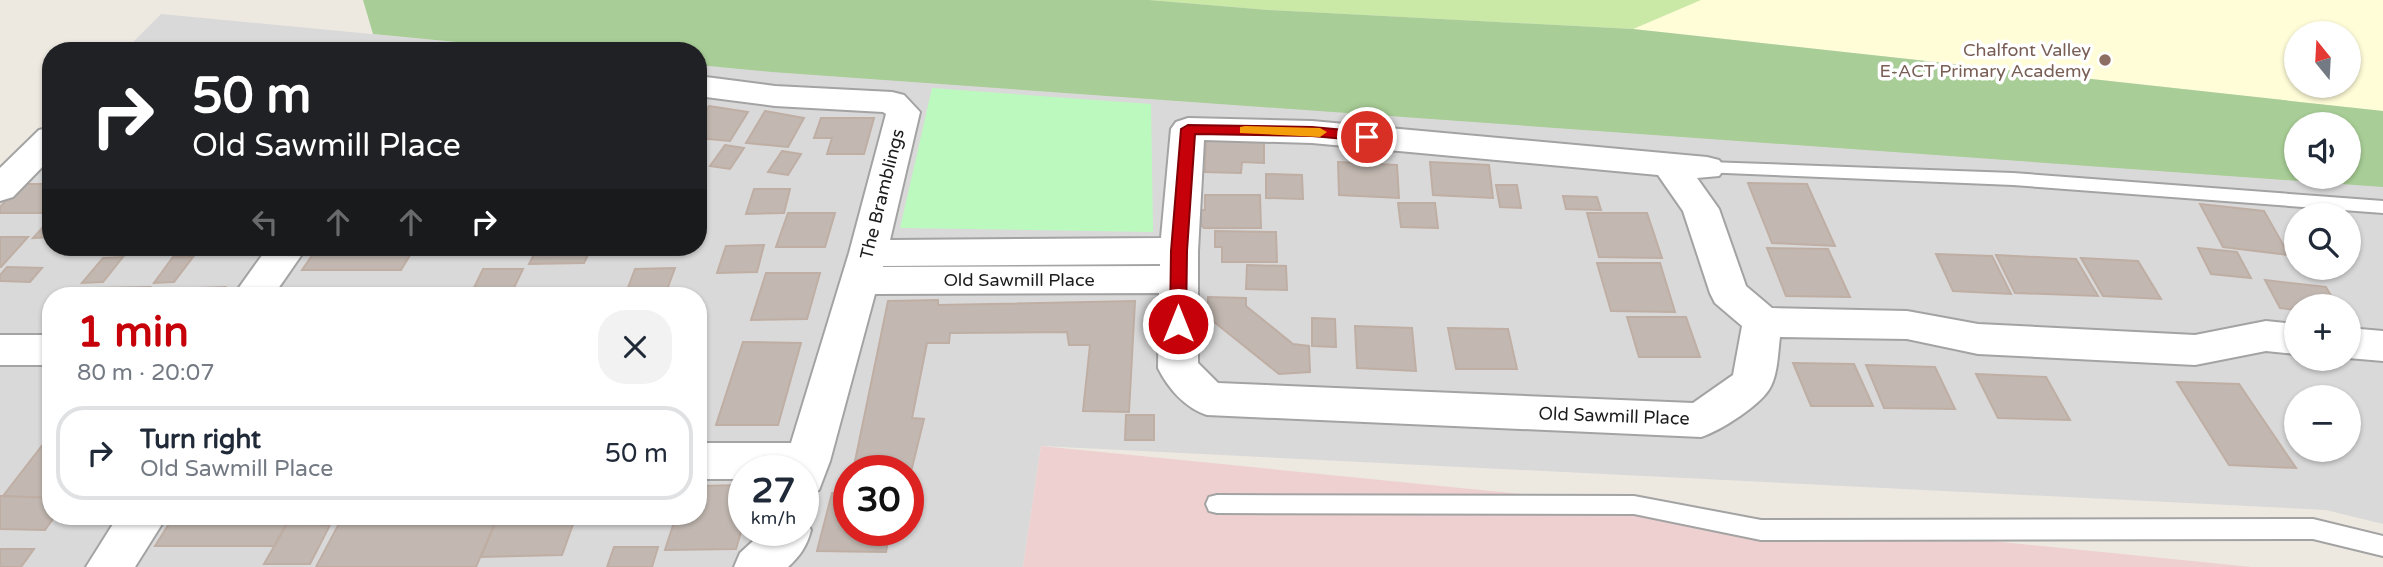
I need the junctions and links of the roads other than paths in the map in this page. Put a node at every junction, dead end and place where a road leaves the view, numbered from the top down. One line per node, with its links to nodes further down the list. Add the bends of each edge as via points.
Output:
1 (707, 87): 9 (street, The Bramblings, via 892,102 903,112)
2 (42, 147): 5 (street)
3 (1669, 165): 4 (street, Old Sawmill Place); 8 (street, Old Sawmill Place, via 1312,132 1188,129); 11 (street, via 1701,209 1729,293)
4 (1707, 168): 6 (lane, via 2013,179)
5 (0, 189)
6 (2383, 207)
7 (281, 256): 10 (street)
8 (1179, 265): 9 (street, Old Sawmill Place); 11 (street, Old Sawmill Place, via 1178,368 1207,399 1701,419 1752,383)
9 (864, 267): 17 (street, The Bramblings)
10 (259, 287)
11 (1763, 322): 12 (street, via 1907,325 1978,339 2195,349 2266,336)
12 (2284, 338)
13 (2361, 344): 14 (street)
14 (2383, 346)
15 (0, 350): 16 (street)
16 (42, 350)
17 (810, 455)
18 (707, 462): 19 (street)
19 (728, 463)
20 (1217, 504): 23 (lane, via 1634,505 1761,530 2313,529)
21 (138, 525): 24 (street)
22 (780, 546): 25 (street)
23 (2383, 546)
24 (110, 567)
25 (757, 567)

